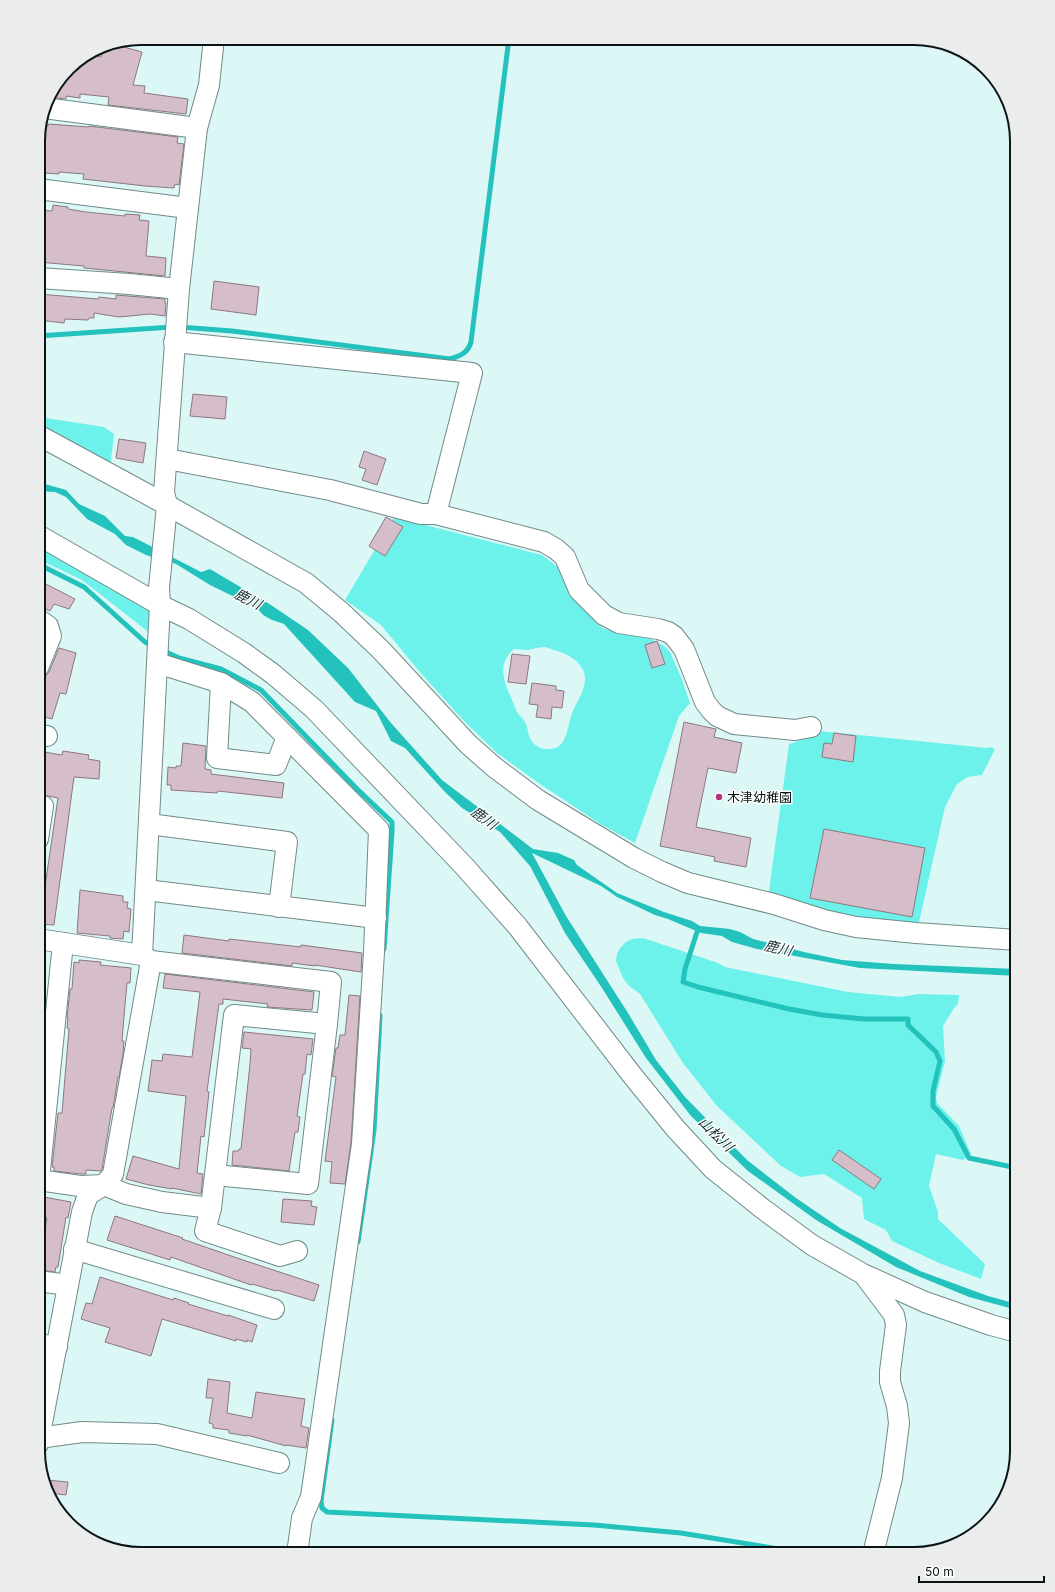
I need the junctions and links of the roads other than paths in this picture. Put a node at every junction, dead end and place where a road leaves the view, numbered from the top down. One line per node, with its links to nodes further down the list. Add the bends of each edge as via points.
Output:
1 (213, 45): 3 (street, via 209,85)
2 (51, 109): 3 (street)
3 (197, 128): 5 (street)
4 (45, 190): 5 (street)
5 (188, 208): 7 (street)
6 (45, 278): 7 (street)
7 (178, 289): 8 (street)
8 (175, 333): 10 (street); 12 (street, via 472,373)
9 (45, 439): 11 (street)
10 (167, 459): 11 (street, via 164,492); 12 (street, via 330,490 421,514)
11 (166, 512): 14 (street); 26 (street, via 306,583 381,650 468,744 494,767 538,800 634,858 688,883 856,927)
12 (436, 514): 19 (street, via 544,542 556,549 569,564 579,590 604,615 619,623 658,629 674,636 684,649 705,702 717,716 734,724 795,730)
13 (45, 538): 14 (street)
14 (160, 596): 17 (street); 37 (street, via 189,619 273,674 314,709 454,855 518,927 632,1075 694,1150 763,1209 812,1245)
15 (45, 624): 16 (street, via 51,636)
16 (45, 651)
17 (157, 663): 18 (street); 21 (street)
18 (221, 683): 20 (street, via 252,702); 20 (street, via 217,758 276,765)
19 (811, 727)
20 (287, 737): 24 (street, via 379,830)
21 (149, 824): 22 (street); 23 (street, via 287,842)
22 (146, 890): 23 (street); 28 (street)
23 (279, 907): 24 (street)
24 (376, 918): 46 (street, via 362,1144 311,1497 302,1518)
25 (45, 940): 27 (street)
26 (1010, 940)
27 (63, 943): 28 (street); 30 (street)
28 (146, 958): 29 (street, via 331,982); 33 (street, via 113,1174)
29 (327, 1024): 31 (street, via 308,1184); 31 (street, via 234,1015)
30 (45, 1114)
31 (215, 1175): 34 (street)
32 (45, 1181): 33 (street, via 80,1186)
33 (104, 1185): 34 (street, via 126,1194 162,1202); 35 (street, via 88,1194)
34 (212, 1208): 36 (street, via 205,1231 280,1256)
35 (74, 1249): 39 (street); 40 (street)
36 (297, 1252)
37 (862, 1274): 41 (street, via 925,1302); 47 (street, via 894,1315 896,1325 890,1382 899,1423 892,1478)
38 (45, 1282): 39 (street)
39 (68, 1285): 42 (street)
40 (274, 1309)
41 (1010, 1330)
42 (47, 1346): 43 (street)
43 (45, 1368)
44 (45, 1432): 45 (street, via 157,1434)
45 (279, 1463)
46 (298, 1547)
47 (875, 1547)

